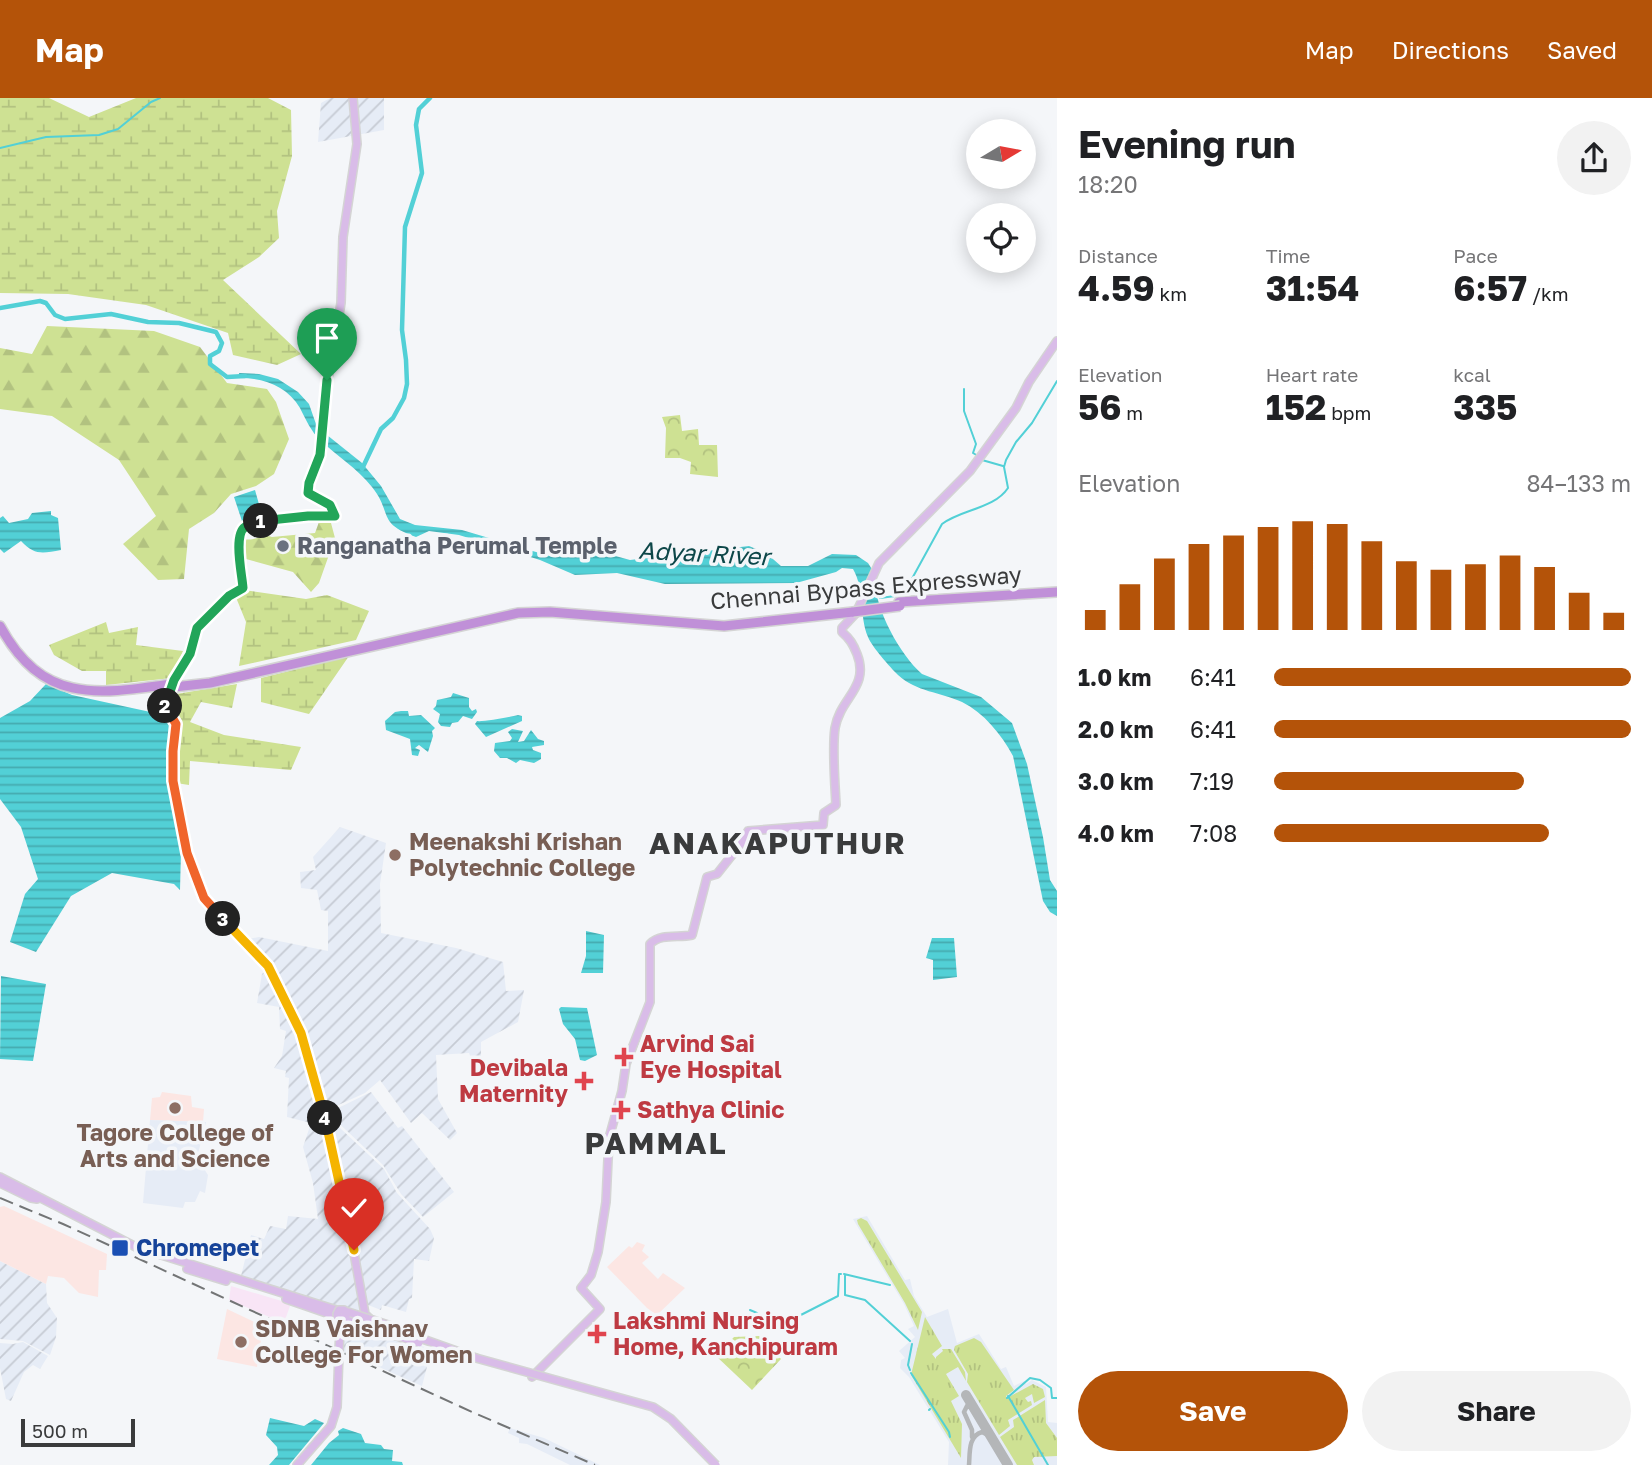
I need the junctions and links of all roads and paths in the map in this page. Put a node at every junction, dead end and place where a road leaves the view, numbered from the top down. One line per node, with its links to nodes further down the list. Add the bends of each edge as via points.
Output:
1 (353, 98): 8 (main road, via 357,144 343,237 341,303 325,395 322,444 308,493 330,505 335,516 258,522 242,529 243,588 197,628 190,654)
2 (1057, 341): 4 (main road, via 970,471 878,564)
3 (1057, 593): 4 (highway, Chennai Bypass Expressway, bridge)
4 (855, 608): 8 (highway, Chennai Bypass Expressway, via 723,626 513,612 209,683); 14 (main road, via 842,632 851,640 861,677 835,724 836,805 824,813 823,825 748,831 717,874 706,877 692,935 649,940 651,996 627,1059 609,1138 596,1261 581,1288 600,1309)
5 (0, 626): 7 (highway, Chennai Bypass Expressway)
6 (0, 633): 7 (highway, Chennai Bypass Expressway)
7 (11, 647): 8 (highway, Chennai Bypass Expressway, via 39,677 70,692 113,696)
8 (172, 684): 12 (main road, via 164,704 177,726 174,786 187,853 200,891 268,966 301,1033 324,1113)
9 (0, 1178): 10 (main road, via 146,1255)
10 (290, 1298): 11 (main road); 12 (main road)
11 (341, 1315): 13 (main road, bridge); 15 (main road, bridge, via 332,1427)
12 (366, 1323): 13 (main road); 13 (main road)
13 (426, 1342): 16 (main road, bridge, via 653,1406)
14 (534, 1375)
15 (298, 1465)
16 (715, 1465)

